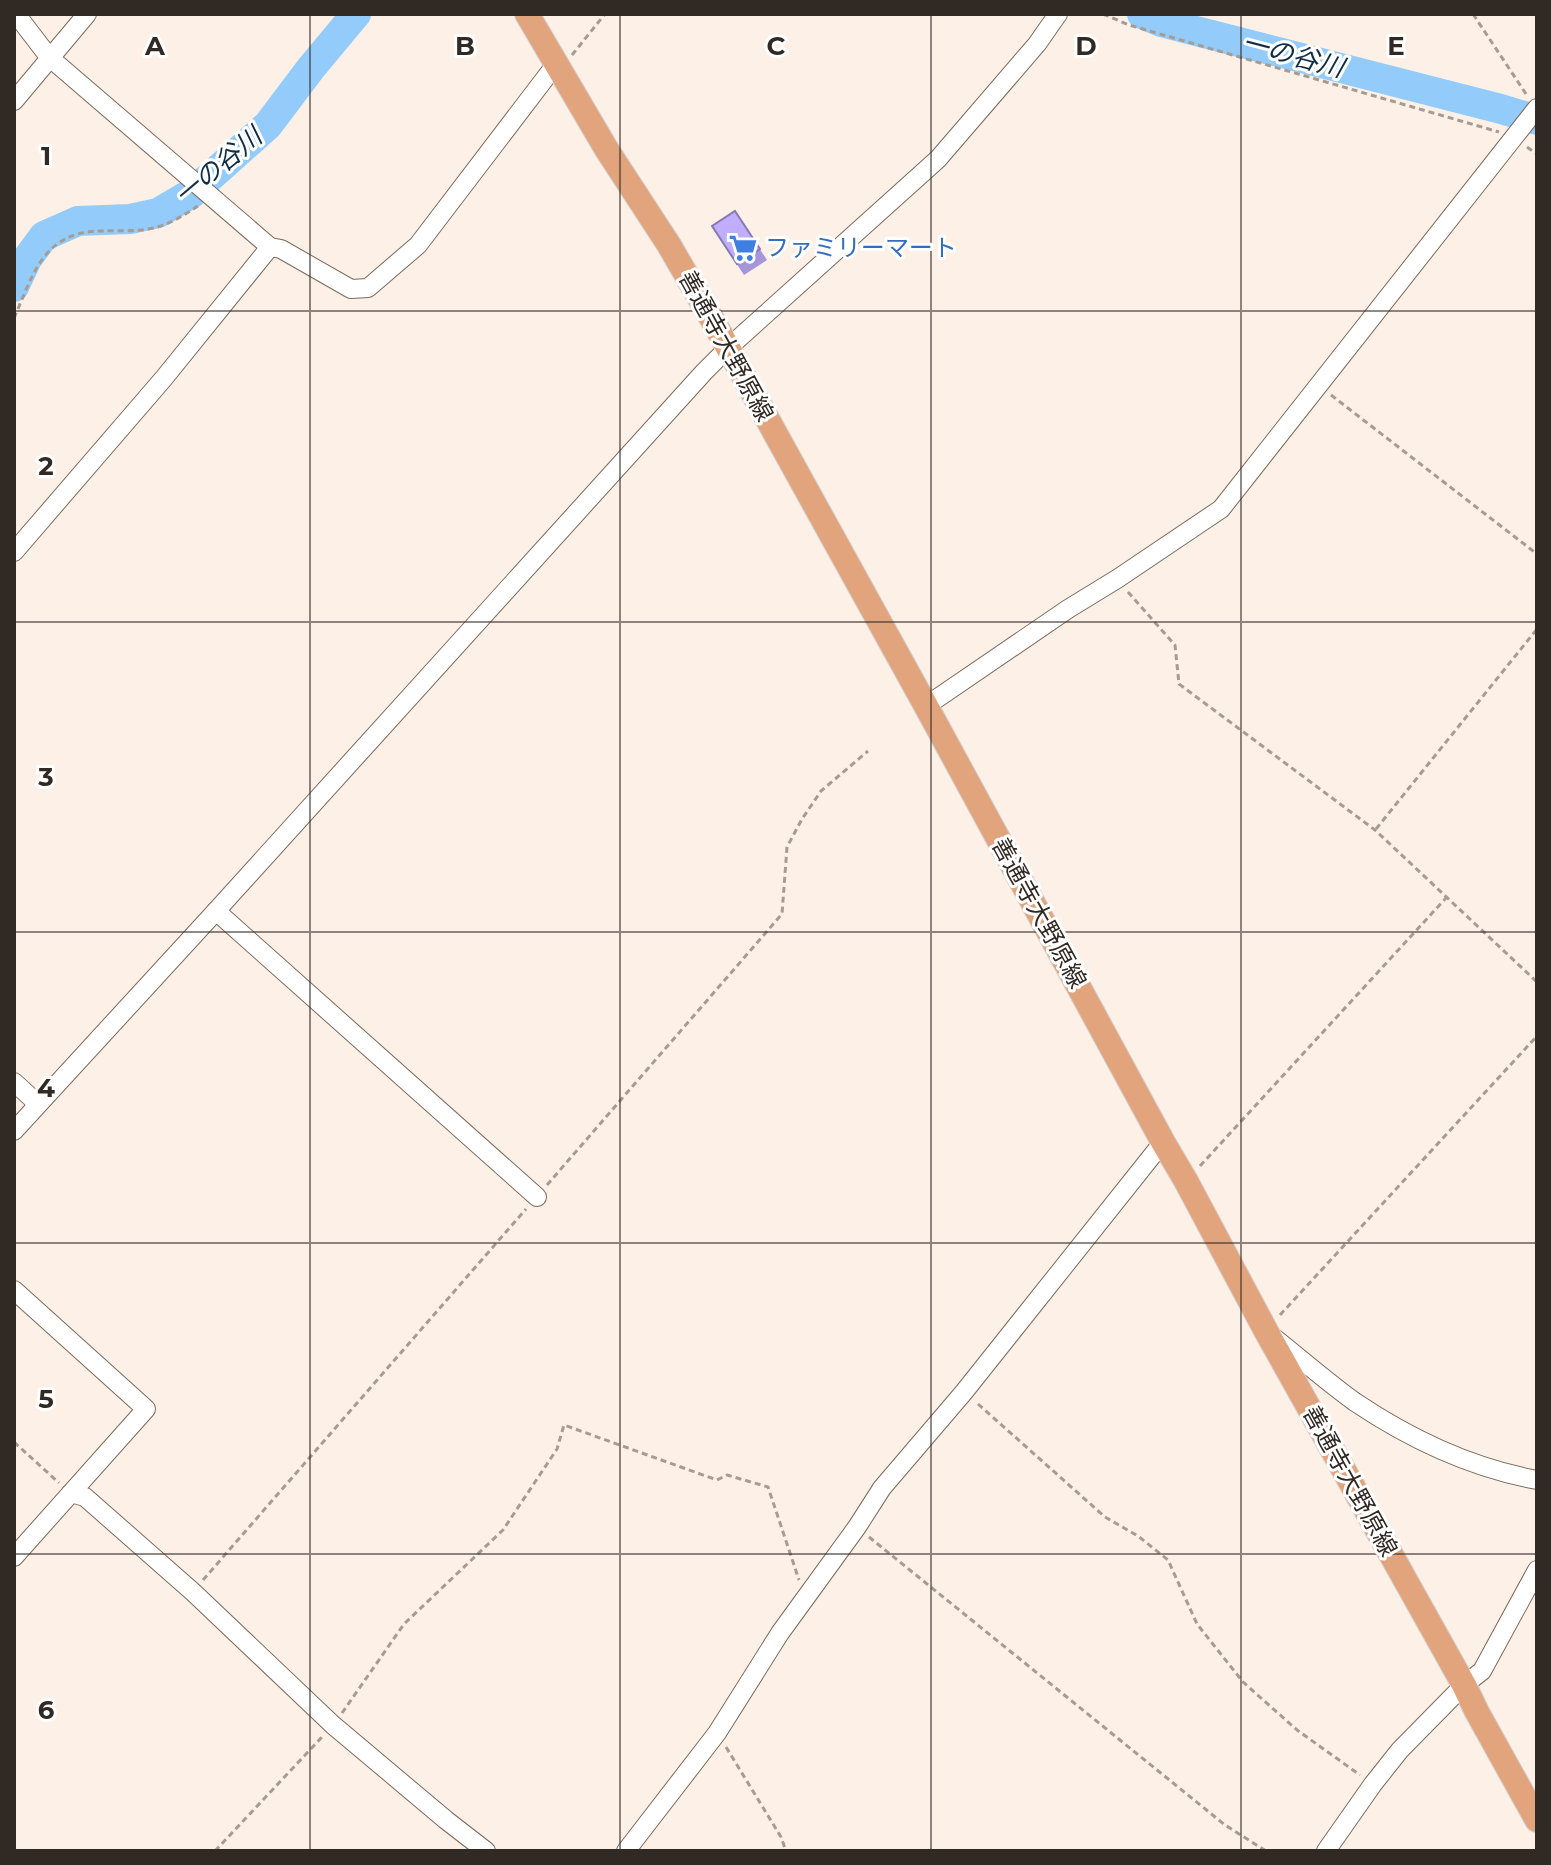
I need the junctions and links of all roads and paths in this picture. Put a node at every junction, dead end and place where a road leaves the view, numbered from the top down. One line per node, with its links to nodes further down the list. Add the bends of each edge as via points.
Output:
1 (16, 14): 8 (street)
2 (87, 14): 8 (street)
3 (527, 14): 9 (main road, 善通寺大野原線)
4 (605, 14): 9 (path, via 571,55)
5 (1058, 14): 16 (street, via 938,159)
6 (1103, 14): 12 (path)
7 (1473, 14): 11 (path)
8 (49, 57): 10 (street); 13 (street)
9 (556, 64): 14 (street, via 418,245 368,288 351,289); 16 (main road, 善通寺大野原線)
10 (14, 101)
11 (1536, 108): 12 (street)
12 (1514, 137): 17 (street)
13 (205, 191): 14 (street); 15 (path, via 171,222 153,228 73,234 44,257)
14 (270, 247): 18 (street)
15 (14, 318)
16 (728, 348): 22 (main road, 善通寺大野原線); 26 (street)
17 (1319, 385): 19 (path); 20 (street, via 1221,509)
18 (14, 552)
19 (1537, 554)
20 (1117, 579): 22 (street); 24 (path, via 1175,645 1179,684)
21 (1537, 629): 24 (path)
22 (926, 706): 32 (main road, 善通寺大野原線)
23 (868, 751): 34 (path, via 821,791 787,847 782,914)
24 (1375, 830): 25 (path)
25 (1446, 898): 27 (path); 33 (path)
26 (216, 911): 30 (street); 34 (street)
27 (1537, 982)
28 (1537, 1036): 36 (path)
29 (14, 1082): 30 (street)
30 (38, 1104): 31 (street)
31 (14, 1131)
32 (1163, 1142): 33 (main road, 善通寺大野原線); 37 (street)
33 (1186, 1181): 36 (main road, 善通寺大野原線)
34 (537, 1197): 44 (path)
35 (14, 1290): 40 (street, via 146,1409)
36 (1266, 1331): 39 (street, via 1356,1402 1409,1434 1466,1460); 46 (main road, 善通寺大野原線)
37 (964, 1392): 41 (street, via 882,1488); 49 (path, via 1105,1517 1168,1560 1197,1624 1243,1682 1297,1730)
38 (14, 1442): 40 (path)
39 (1537, 1480)
40 (71, 1493): 42 (street); 44 (street, via 85,1497)
41 (857, 1527): 45 (street); 55 (path, via 1225,1825)
42 (14, 1557)
43 (1537, 1570): 46 (street, via 1482,1671)
44 (193, 1592): 47 (street)
45 (805, 1597): 47 (path, via 768,1487 727,1475 717,1480 564,1425 557,1449 503,1530 404,1624); 48 (street)
46 (1464, 1685): 49 (street); 50 (main road, 善通寺大野原線)
47 (333, 1725): 51 (path); 52 (street)
48 (717, 1733): 53 (street); 54 (path)
49 (1373, 1784): 56 (street)
50 (1537, 1820)
51 (215, 1851)
52 (486, 1851)
53 (626, 1851)
54 (786, 1851)
55 (1266, 1851)
56 (1326, 1851)

